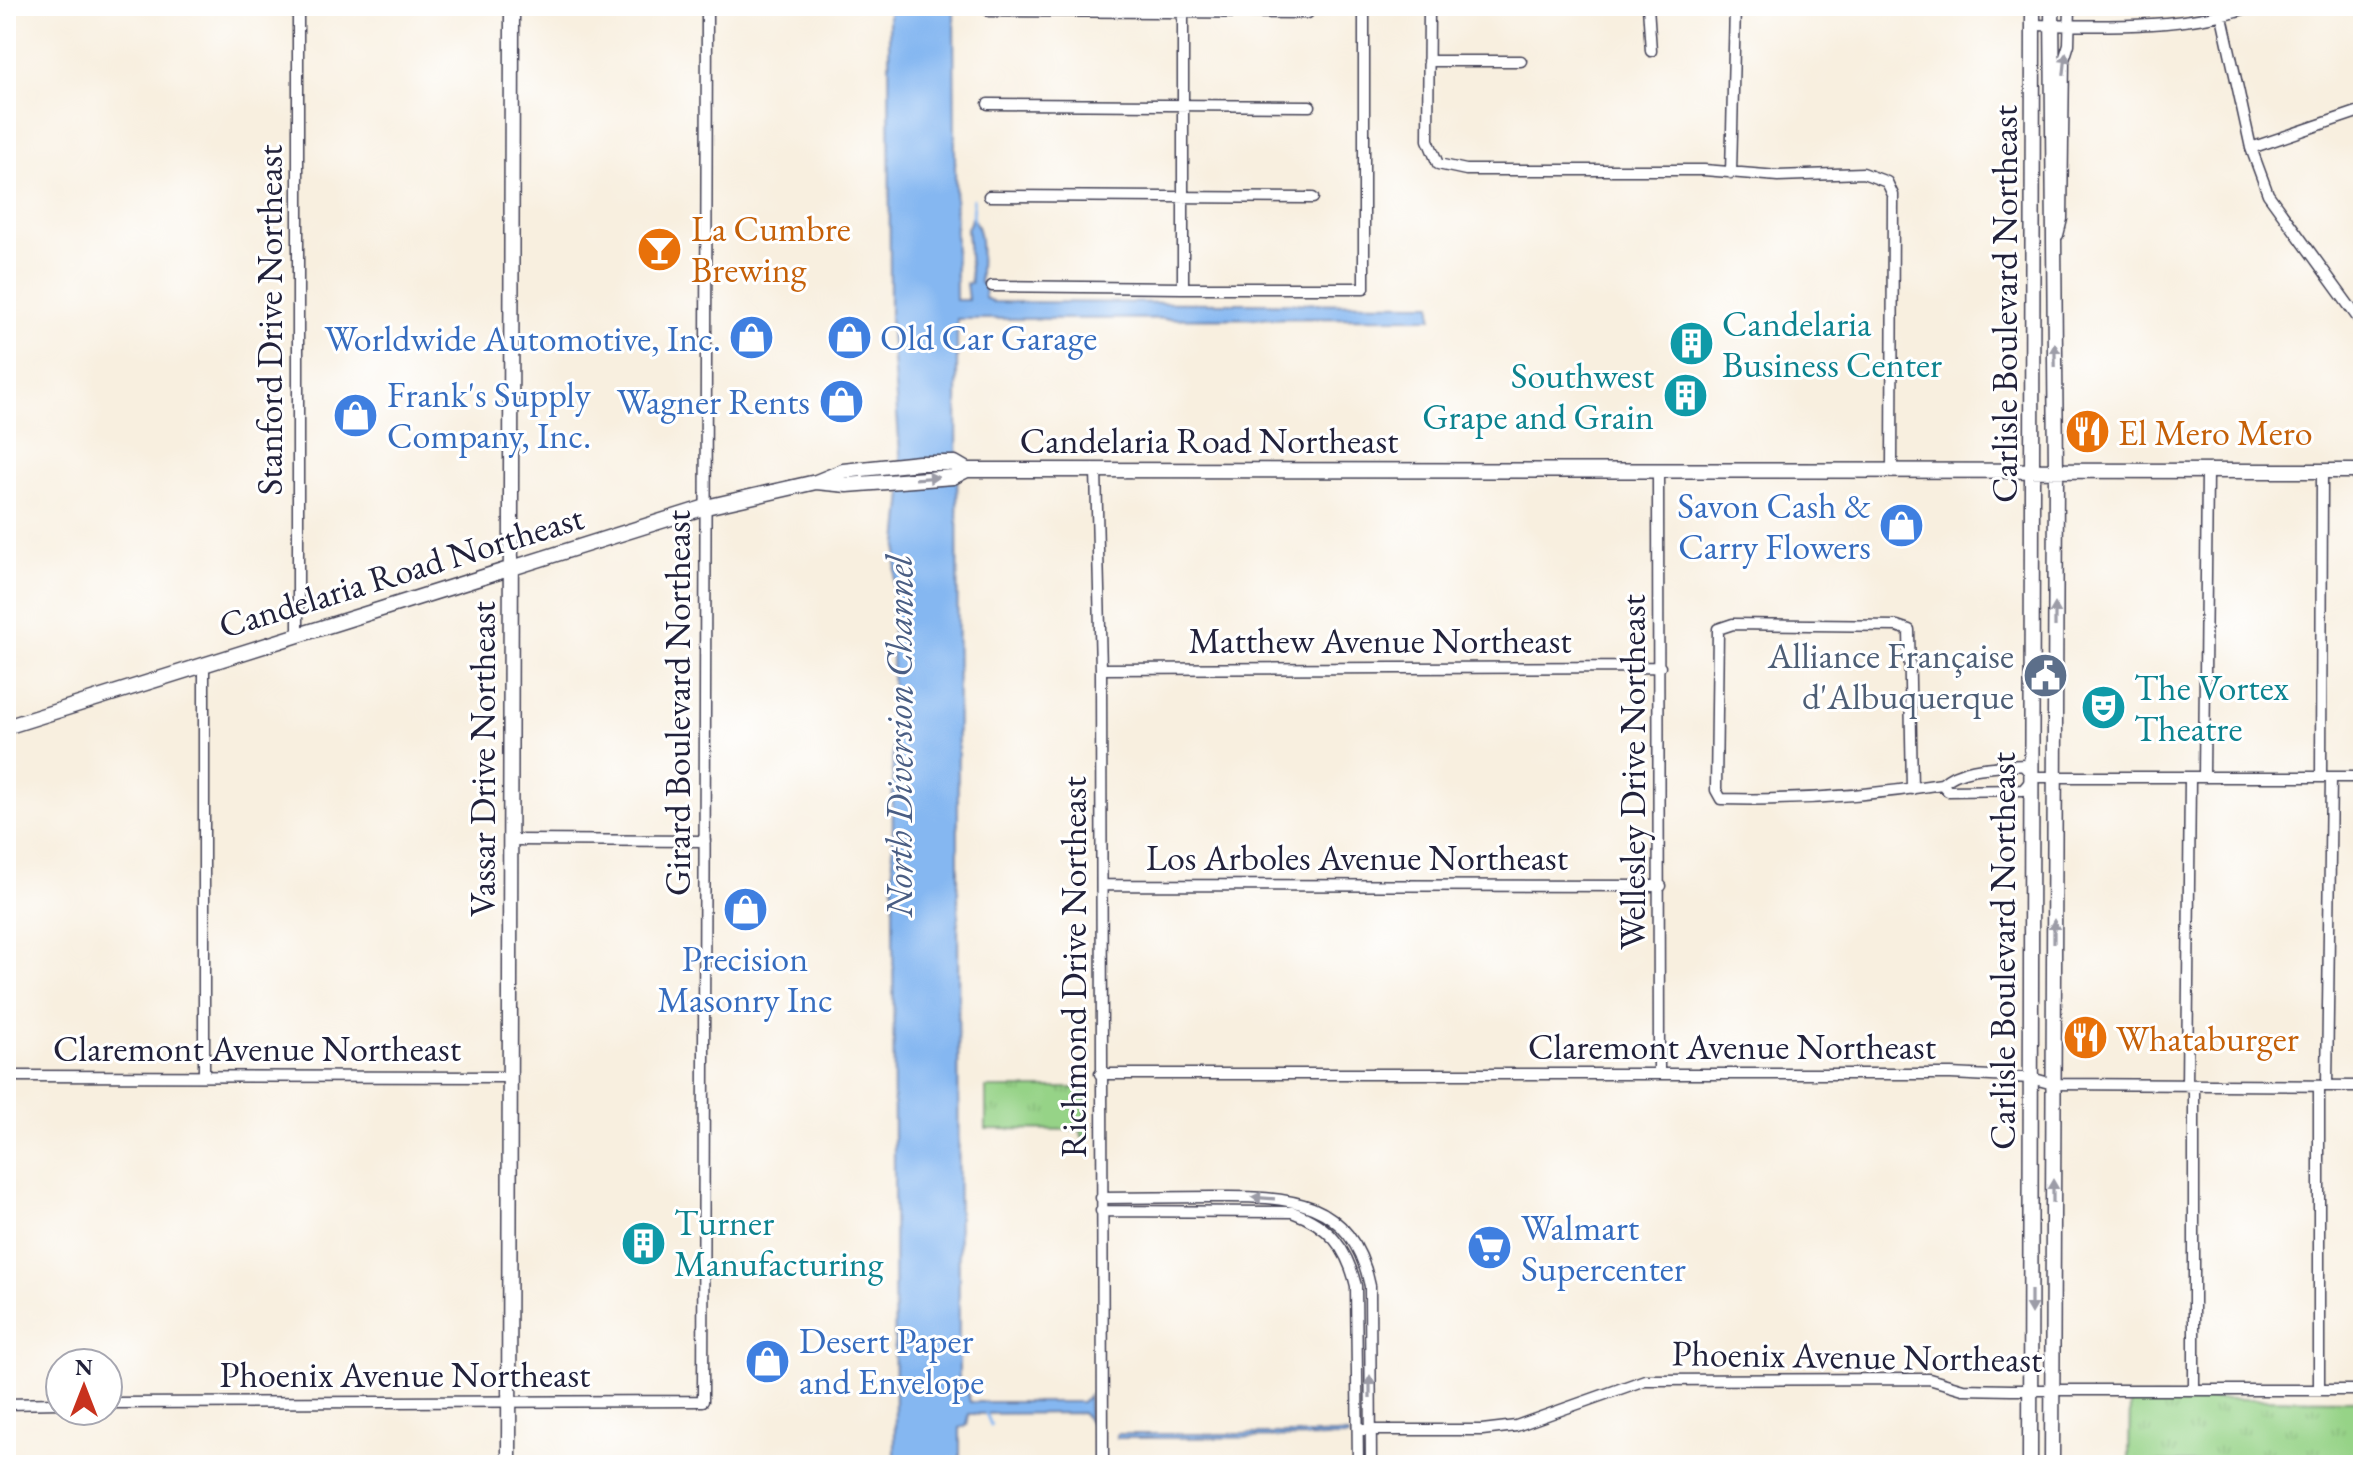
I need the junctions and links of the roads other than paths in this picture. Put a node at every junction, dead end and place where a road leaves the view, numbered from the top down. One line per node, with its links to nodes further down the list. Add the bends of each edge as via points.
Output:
1 (298, 6): 47 (street, Stanford Drive Northeast)
2 (512, 6): 46 (main road, Vassar Drive Northeast)
3 (707, 6): 45 (street, Girard Boulevard Northeast)
4 (1364, 6): 33 (street, via 1364,288)
5 (1429, 6): 20 (street)
6 (1648, 6): 19 (street)
7 (1735, 6): 27 (street)
8 (2033, 6): 16 (main road, Carlisle Boulevard Northeast)
9 (2052, 6): 17 (main road, Carlisle Boulevard Northeast)
10 (2070, 6): 18 (street)
11 (2253, 6): 15 (street)
12 (1183, 10): 13 (street); 14 (street); 23 (street)
13 (989, 11)
14 (1308, 13)
15 (2222, 16): 18 (street, via 2166,24); 26 (street)
16 (2033, 25): 17 (street); 41 (main road, Carlisle Boulevard Northeast)
17 (2052, 25): 18 (street); 31 (main road, Carlisle Boulevard Northeast)
18 (2070, 25): 31 (street, one-way to 18, via 2062,219 2064,60)
19 (1651, 51)
20 (1428, 61): 21 (street); 27 (street, via 1428,140 1438,164 1466,170)
21 (1521, 61)
22 (988, 104): 23 (street)
23 (1183, 106): 24 (street); 29 (street)
24 (1310, 106)
25 (2363, 110): 26 (street)
26 (2251, 148): 34 (street, via 2283,219)
27 (1731, 173): 40 (street, via 1863,173 1887,182 1893,195)
28 (989, 196): 29 (street)
29 (1183, 197): 30 (street); 33 (street)
30 (1313, 198)
31 (2054, 253): 42 (main road, Carlisle Boulevard Northeast, one-way to 31)
32 (992, 286): 33 (street)
33 (1183, 288)
34 (2363, 325)
35 (967, 470): 36 (main road, Candelaria Road Northeast); 44 (main road, Candelaria Road Northeast, one-way to 35, via 847,485 953,477); 44 (main road, Candelaria Road Northeast, via 955,463 888,466 843,471)
36 (1096, 470): 37 (main road, Candelaria Road Northeast); 50 (street, Richmond Drive Northeast)
37 (1658, 471): 40 (main road, Candelaria Road Northeast); 49 (street, Wellesley Drive Northeast)
38 (2322, 471): 39 (main road, Candelaria Road Northeast); 43 (main road, Candelaria Road Northeast); 55 (street)
39 (2363, 471)
40 (1892, 472): 41 (main road, Candelaria Road Northeast)
41 (2034, 472): 42 (main road, Candelaria Road Northeast); 52 (main road, Carlisle Boulevard Northeast)
42 (2056, 472): 43 (main road, Candelaria Road Northeast); 53 (main road, Carlisle Boulevard Northeast, one-way to 42)
43 (2207, 472): 54 (street)
44 (816, 482): 45 (main road, Candelaria Road Northeast)
45 (706, 507): 46 (main road, Candelaria Road Northeast); 61 (street, Girard Boulevard Northeast)
46 (512, 568): 47 (main road, Candelaria Road Northeast); 60 (main road, Vassar Drive Northeast)
47 (298, 634): 48 (main road, Candelaria Road Northeast)
48 (204, 664): 51 (main road, Candelaria Road Northeast); 65 (street)
49 (1660, 667): 50 (street, Matthew Avenue Northeast); 63 (street, Wellesley Drive Northeast)
50 (1101, 669): 62 (street, Richmond Drive Northeast)
51 (6, 727)
52 (2034, 777): 53 (street); 58 (street, via 2023,765 1966,773); 58 (street, via 2023,790 1948,791); 69 (main road, Carlisle Boulevard Northeast)
53 (2055, 777): 57 (street); 70 (main road, Carlisle Boulevard Northeast, one-way to 53)
54 (2204, 777): 55 (street); 57 (street)
55 (2326, 777): 56 (street); 72 (street)
56 (2363, 777)
57 (2190, 778): 71 (street)
58 (1942, 784): 59 (street)
59 (1912, 789): 59 (street, via 1843,798 1721,799 1716,790 1718,629 1747,624 1909,630)
60 (512, 840): 61 (street); 68 (main road, Vassar Drive Northeast)
61 (705, 841): 84 (street, Girard Boulevard Northeast)
62 (1102, 885): 63 (street, Los Arboles Avenue Northeast); 66 (street, Richmond Drive Northeast)
63 (1661, 886): 64 (street, Wellesley Drive Northeast)
64 (1659, 1073): 66 (street, Claremont Avenue Northeast); 69 (street, Claremont Avenue Northeast)
65 (204, 1074): 67 (street, Claremont Avenue Northeast); 68 (street, Claremont Avenue Northeast)
66 (1100, 1074): 74 (street, Richmond Drive Northeast)
67 (6, 1076)
68 (509, 1077): 83 (main road, Vassar Drive Northeast)
69 (2031, 1078): 70 (street, Claremont Avenue Northeast); 76 (main road, Carlisle Boulevard Northeast)
70 (2053, 1084): 71 (street, Claremont Avenue Northeast); 77 (main road, Carlisle Boulevard Northeast, one-way to 70)
71 (2190, 1086): 72 (street, Claremont Avenue Northeast); 80 (street)
72 (2323, 1086): 73 (street, Claremont Avenue Northeast); 81 (street)
73 (2363, 1086)
74 (1101, 1198): 75 (street, Richmond Drive Northeast); 89 (street, one-way to 74, via 1370,1286 1355,1242 1339,1223 1294,1200)
75 (1101, 1211): 88 (street, via 1292,1212 1321,1225 1342,1247 1356,1286); 91 (street, Richmond Drive Northeast)
76 (2031, 1217): 77 (main road, via 2044,1232 2044,1290); 78 (main road, Carlisle Boulevard Northeast, one-way to 78)
77 (2052, 1310): 79 (main road, Carlisle Boulevard Northeast)
78 (2031, 1389): 79 (street, Phoenix Avenue Northeast); 89 (street, Phoenix Avenue Northeast, via 1963,1389 1929,1379 1645,1380 1516,1426); 94 (main road, Carlisle Boulevard Northeast)
79 (2052, 1389): 80 (street, Phoenix Avenue Northeast); 95 (main road, Carlisle Boulevard Northeast)
80 (2194, 1389): 81 (street, Phoenix Avenue Northeast)
81 (2319, 1389): 82 (street, Phoenix Avenue Northeast)
82 (2363, 1390)
83 (510, 1401): 84 (street, Phoenix Avenue Northeast); 86 (street, Phoenix Avenue Northeast); 90 (main road, Vassar Drive Northeast)
84 (703, 1401)
85 (44, 1403): 87 (street)
86 (124, 1403)
87 (6, 1404)
88 (1358, 1430): 89 (street, Phoenix Avenue Northeast); 92 (street)
89 (1370, 1430): 93 (street)
90 (509, 1465)
91 (1103, 1465)
92 (1358, 1465)
93 (1371, 1465)
94 (2030, 1465)
95 (2052, 1465)

